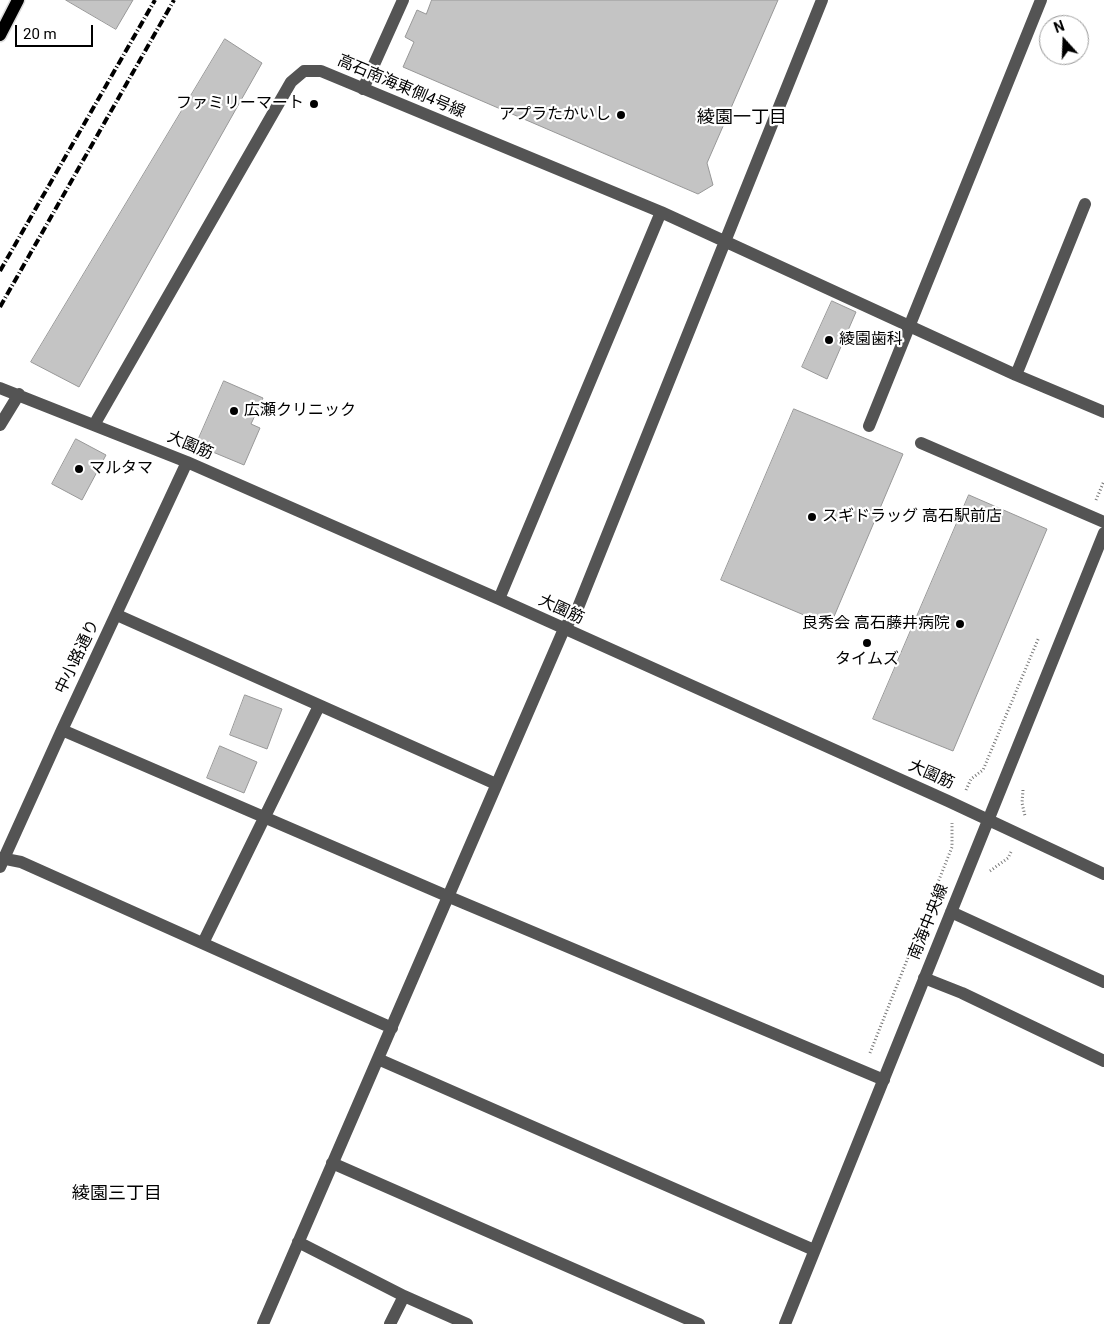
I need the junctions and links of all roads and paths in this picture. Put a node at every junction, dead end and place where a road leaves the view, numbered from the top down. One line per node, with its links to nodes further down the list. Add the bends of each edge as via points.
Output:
1 (18, 0): 5 (main road)
2 (403, 0): 6 (street)
3 (822, 0): 9 (street)
4 (1040, 0): 10 (street)
5 (0, 35)
6 (363, 89): 8 (street, 高石南海東側4号線); 15 (street, 高石南海東側4号線, via 320,71 304,70 291,82)
7 (1085, 204): 11 (street)
8 (660, 212): 9 (street, 高石南海東側4号線); 24 (street)
9 (726, 243): 10 (street, 高石南海東側4号線); 26 (street, via 577,610)
10 (909, 326): 11 (street, 高石南海東側4号線); 17 (street)
11 (1016, 375): 14 (street, 高石南海東側4号線)
12 (0, 388): 13 (street, 大園筋)
13 (19, 394): 15 (street, 大園筋); 16 (street)
14 (1104, 412)
15 (94, 424): 19 (street, 大園筋)
16 (0, 425)
17 (869, 426)
18 (921, 443): 21 (street)
19 (187, 462): 24 (street, 大園筋); 25 (street, 中小路通り)
20 (1104, 481): 21 (path)
21 (1090, 516): 22 (street)
22 (1104, 522)
23 (1104, 533): 33 (street, 南海中央線)
24 (499, 599): 26 (street, 大園筋)
25 (117, 615): 28 (street); 29 (street, 中小路通り)
26 (564, 629): 30 (street); 31 (street, 大園筋)
27 (1039, 636): 31 (path, via 983,770 970,779)
28 (319, 706): 30 (street); 32 (street)
29 (62, 730): 32 (street); 34 (street, 中小路通り)
30 (496, 784): 36 (street)
31 (959, 806): 33 (street, 大園筋); 44 (path, via 951,825 952,847)
32 (265, 818): 36 (street); 38 (street)
33 (988, 821): 35 (street, 大園筋); 37 (street, 南海中央線)
34 (1, 861): 38 (street, via 22,862)
35 (1104, 874)
36 (448, 896): 41 (street); 44 (street)
37 (951, 912): 39 (street, 南海中央線); 40 (street)
38 (204, 943): 41 (street)
39 (924, 978): 43 (street); 45 (street, 南海中央線)
40 (1104, 982)
41 (392, 1028): 42 (street)
42 (378, 1058): 46 (street); 48 (street)
43 (1104, 1062)
44 (863, 1071): 45 (street)
45 (884, 1080): 48 (street, 南海中央線)
46 (332, 1163): 47 (street); 53 (street)
47 (298, 1242): 49 (street); 50 (street)
48 (814, 1250): 54 (street, 南海中央線)
49 (404, 1296): 51 (street); 52 (street)
50 (263, 1324)
51 (390, 1324)
52 (467, 1324)
53 (699, 1324)
54 (785, 1324)

